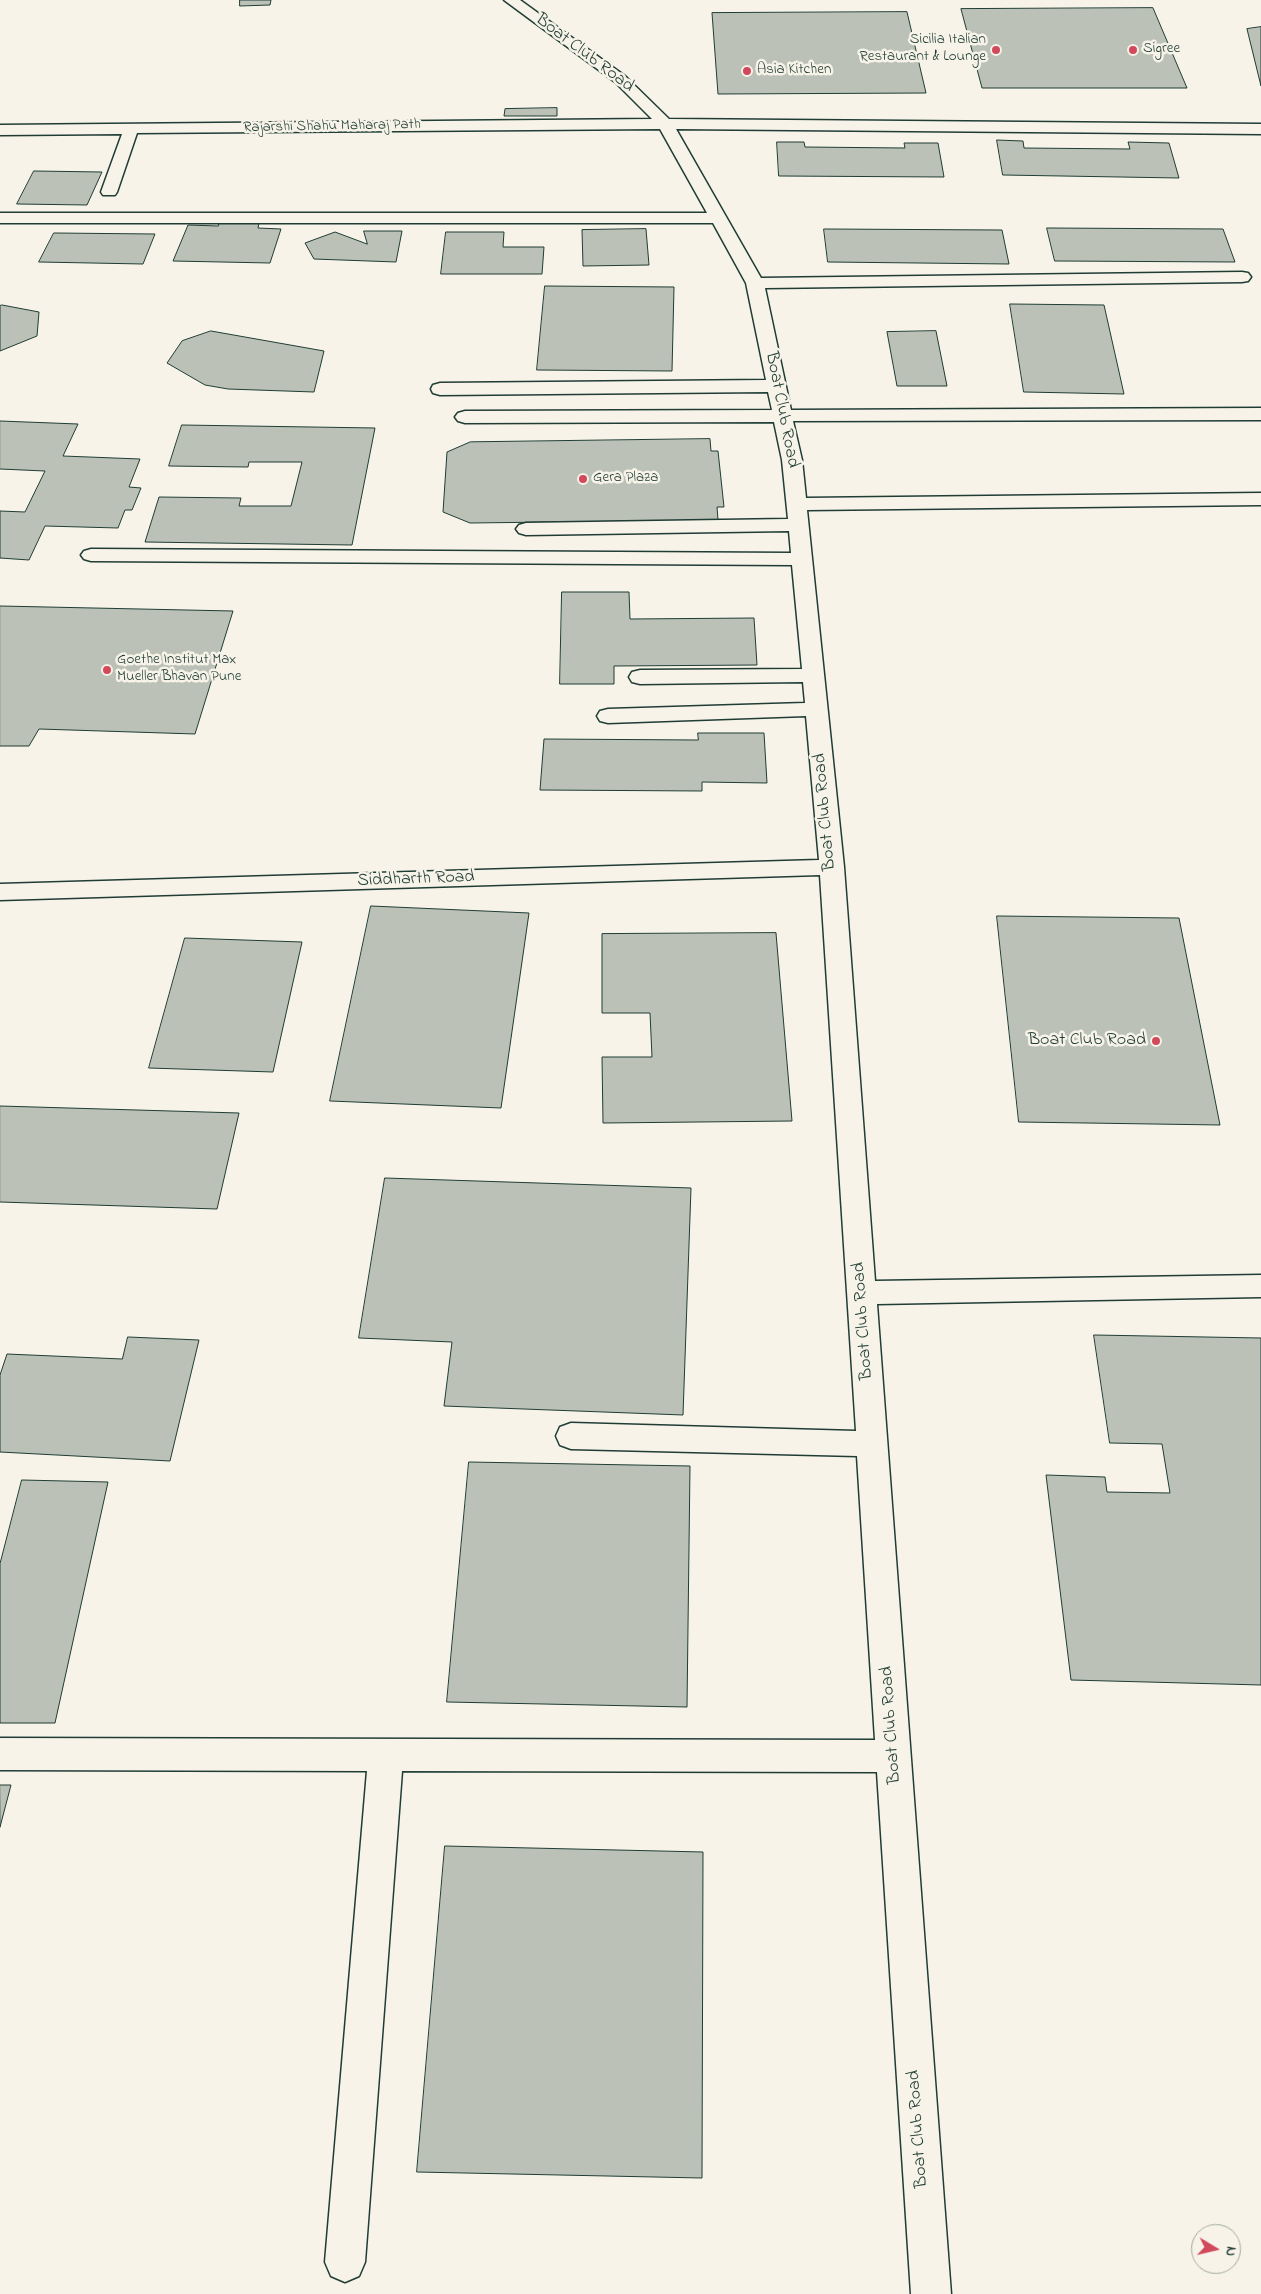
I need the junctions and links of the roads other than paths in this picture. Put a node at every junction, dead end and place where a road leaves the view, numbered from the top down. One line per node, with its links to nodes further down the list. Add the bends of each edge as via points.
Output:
1 (511, 0): 2 (street, Boat Club Road, via 620,78)
2 (665, 124): 3 (street, Rajarshi Shahu Maharaj Path); 5 (street, Rajarshi Shahu Maharaj Path); 8 (street, Boat Club Road)
3 (131, 129): 4 (street, Rajarshi Shahu Maharaj Path); 6 (street)
4 (0, 130)
5 (1261, 130)
6 (109, 192)
7 (0, 218): 8 (street)
8 (718, 218): 10 (street, Boat Club Road)
9 (1242, 277): 10 (street)
10 (755, 282): 11 (street, Boat Club Road)
11 (776, 386): 12 (street); 14 (street, Boat Club Road)
12 (440, 389)
13 (1261, 414): 14 (street)
14 (783, 415): 15 (street); 17 (street, Boat Club Road)
15 (465, 417)
16 (1261, 499): 17 (street)
17 (798, 514): 18 (street); 20 (street, Boat Club Road)
18 (526, 529)
19 (91, 555): 20 (street)
20 (801, 558): 21 (street, Boat Club Road)
21 (813, 675): 22 (street); 23 (street, Boat Club Road)
22 (640, 677)
23 (816, 709): 24 (street); 25 (street, Boat Club Road)
24 (608, 716)
25 (832, 867): 26 (street, Siddharth Road); 28 (street, Boat Club Road)
26 (0, 892)
27 (1261, 1286): 28 (street)
28 (862, 1293): 30 (street, Boat Club Road)
29 (571, 1436): 30 (street)
30 (872, 1444): 33 (street, Boat Club Road)
31 (0, 1754): 32 (street)
32 (386, 1754): 33 (street); 34 (street)
33 (894, 1756): 35 (street, Boat Club Road)
34 (344, 2262)
35 (931, 2294)

